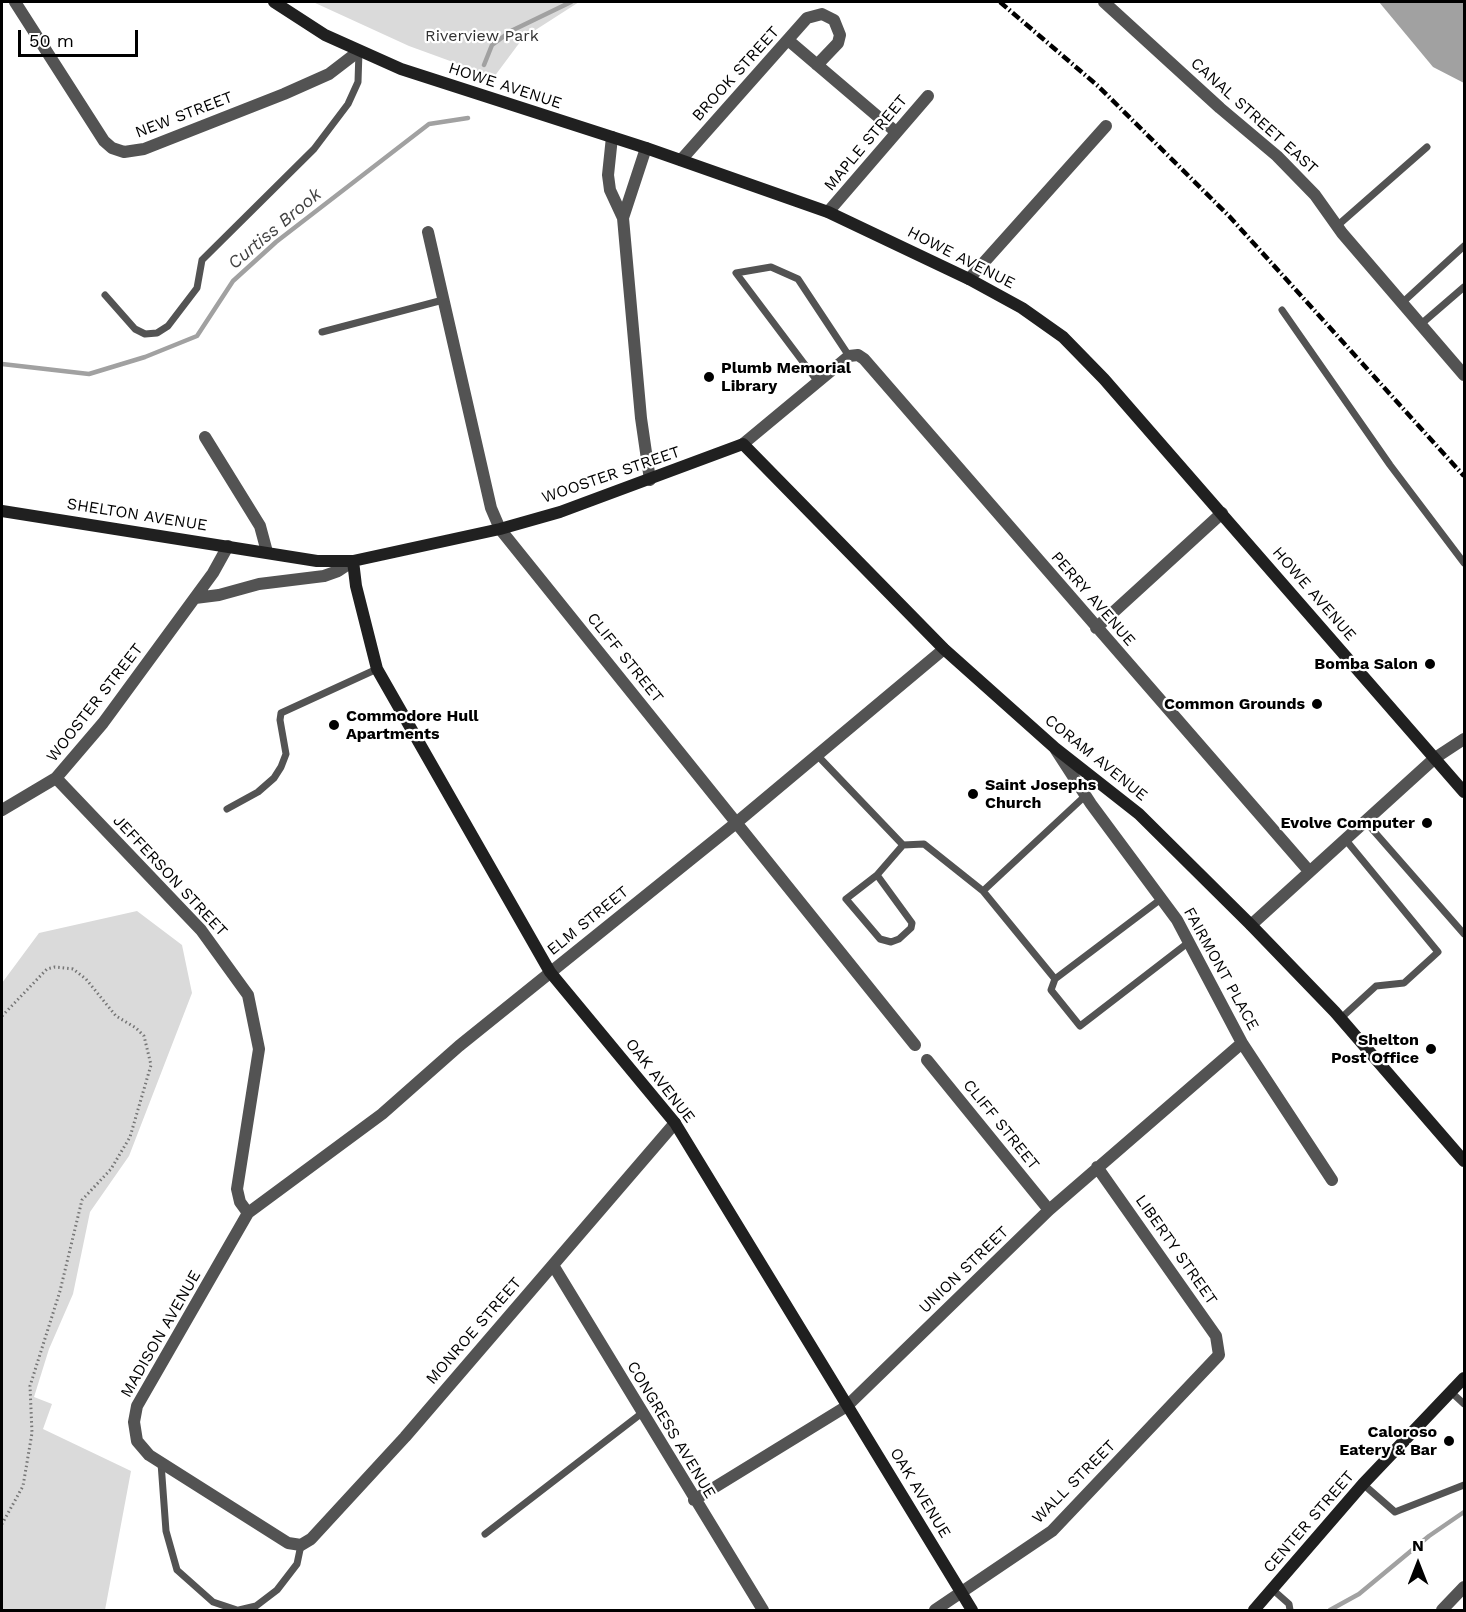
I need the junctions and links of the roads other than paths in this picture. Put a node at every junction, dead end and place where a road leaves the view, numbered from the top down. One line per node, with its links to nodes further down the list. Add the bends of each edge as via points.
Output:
1 (15, 2): 5 (street, NEW STREET, via 104,141 124,152 144,149 284,94 329,74)
2 (274, 2): 5 (main road, HOWE AVENUE)
3 (1104, 2): 16 (street, CANAL STREET EAST, via 1277,156 1315,195)
4 (788, 40): 6 (street); 6 (street, BROOK STREET, via 812,15 822,14 834,20 840,35 838,43); 13 (street, BROOK STREET)
5 (358, 51): 10 (main road, HOWE AVENUE, via 401,69); 21 (lane, via 358,82 348,104 314,149 202,260 197,288 168,326 145,334 135,329)
6 (817, 65): 9 (street)
7 (928, 96): 9 (street, MAPLE STREET)
8 (1106, 126): 19 (street)
9 (896, 132): 14 (street, MAPLE STREET)
10 (612, 137): 12 (main road, HOWE AVENUE); 15 (street, via 608,176)
11 (1427, 147): 16 (lane)
12 (646, 148): 13 (main road, HOWE AVENUE); 15 (street)
13 (681, 160): 14 (main road, HOWE AVENUE)
14 (828, 212): 19 (main road, HOWE AVENUE)
15 (623, 218): 32 (street)
16 (1337, 226): 23 (street, CANAL STREET EAST)
17 (428, 232): 22 (street, CLIFF STREET)
18 (1464, 246): 23 (lane)
19 (969, 279): 34 (main road, HOWE AVENUE, via 1022,308 1063,337)
20 (1464, 287): 25 (lane)
21 (105, 295)
22 (443, 300): 26 (lane); 35 (street, CLIFF STREET, via 491,508)
23 (1402, 303): 25 (street, CANAL STREET EAST)
24 (1282, 310): 39 (lane)
25 (1420, 325): 28 (street, CANAL STREET EAST)
26 (322, 332)
27 (849, 356): 29 (street, WOOSTER STREET); 29 (lane, via 798,279 771,267 736,273); 41 (street, PERRY AVENUE, via 864,359)
28 (1464, 375)
29 (818, 382): 31 (street, WOOSTER STREET)
30 (206, 437): 37 (street, via 260,526)
31 (743, 444): 32 (main road, WOOSTER STREET); 42 (main road, CORAM AVENUE)
32 (650, 480): 35 (main road, WOOSTER STREET)
33 (2, 511): 36 (main road, SHELTON AVENUE)
34 (1222, 513): 41 (street); 47 (main road, HOWE AVENUE)
35 (500, 529): 38 (main road, WOOSTER STREET); 54 (street, CLIFF STREET)
36 (228, 546): 37 (main road, SHELTON AVENUE); 40 (street, WOOSTER STREET)
37 (267, 552): 38 (main road, WOOSTER STREET, via 317,561)
38 (353, 561): 40 (street, WOOSTER STREET, via 324,576); 43 (main road, OAK AVENUE)
39 (1464, 563)
40 (195, 598): 48 (street, WOOSTER STREET, via 103,723)
41 (1096, 628): 57 (street, PERRY AVENUE)
42 (944, 649): 45 (main road, CORAM AVENUE); 46 (street, ELM STREET)
43 (377, 669): 51 (lane, via 281,713 286,754 281,767 258,792); 64 (main road, OAK AVENUE)
44 (1464, 739): 47 (street)
45 (1055, 748): 50 (street, FAIRMONT PLACE); 61 (main road, CORAM AVENUE, via 1140,814)
46 (817, 755): 54 (street, ELM STREET); 56 (lane)
47 (1435, 758): 49 (main road, HOWE AVENUE); 53 (street)
48 (56, 778): 52 (street, WOOSTER STREET); 75 (street, JEFFERSON STREET, via 201,930 248,995 259,1049 237,1189)
49 (1464, 792)
50 (1085, 796): 59 (lane); 60 (street, FAIRMONT PLACE)
51 (227, 809)
52 (2, 810)
53 (1365, 820): 55 (street); 62 (lane)
54 (736, 823): 64 (street, ELM STREET); 68 (street, CLIFF STREET)
55 (1345, 839): 57 (street); 66 (lane, via 1438,952 1404,983 1376,986)
56 (903, 845): 58 (lane); 59 (lane, via 924,844)
57 (1309, 871): 61 (street)
58 (877, 875): 58 (lane, via 846,899 880,939 891,942 907,933 912,923)
59 (983, 891): 65 (lane)
60 (1161, 899): 63 (street, FAIRMONT PLACE); 65 (lane)
61 (1251, 925): 66 (main road, CORAM AVENUE)
62 (1464, 934)
63 (1189, 942): 65 (lane, via 1080,1026 1051,990); 67 (street, FAIRMONT PLACE)
64 (550, 972): 70 (main road, OAK AVENUE); 75 (street, ELM STREET, via 382,1114)
65 (1055, 979)
66 (1340, 1019): 71 (main road, CORAM AVENUE)
67 (1242, 1043): 72 (street, UNION STREET); 73 (street, FAIRMONT PLACE)
68 (915, 1045)
69 (927, 1060): 74 (street, CLIFF STREET)
70 (675, 1124): 76 (street, MONROE STREET); 81 (main road, OAK AVENUE)
71 (1464, 1161)
72 (1097, 1167): 74 (street, UNION STREET); 77 (street, LIBERTY STREET, via 1216,1336)
73 (1332, 1180)
74 (1049, 1210): 81 (street, UNION STREET)
75 (248, 1213): 83 (street, MADISON AVENUE, via 137,1406 137,1441)
76 (553, 1265): 82 (street, CONGRESS AVENUE); 88 (street, MONROE STREET, via 405,1437 310,1539)
77 (1219, 1355): 91 (street, WALL STREET, via 1052,1532)
78 (1464, 1378): 79 (main road, CENTER STREET)
79 (1451, 1392): 80 (lane); 84 (main road, CENTER STREET)
80 (1464, 1404)
81 (847, 1406): 86 (street, UNION STREET); 91 (main road, OAK AVENUE)
82 (642, 1413): 86 (street, CONGRESS AVENUE); 87 (lane)
83 (161, 1463): 88 (street, MADISON AVENUE); 92 (lane, via 166,1531 177,1570 213,1602)
84 (1363, 1485): 85 (lane, via 1395,1512); 90 (main road, CENTER STREET)
85 (1464, 1485)
86 (694, 1500): 93 (street, CONGRESS AVENUE)
87 (485, 1534)
88 (295, 1544): 92 (lane, via 297,1564 277,1590 256,1606)
89 (1464, 1587): 98 (street)
90 (1272, 1588): 96 (main road, CENTER STREET); 97 (lane, via 1289,1604)
91 (962, 1594): 94 (street, WALL STREET); 95 (main road, OAK AVENUE)
92 (238, 1611)
93 (763, 1611)
94 (935, 1611)
95 (972, 1611)
96 (1254, 1611)
97 (1290, 1611)
98 (1442, 1611)

